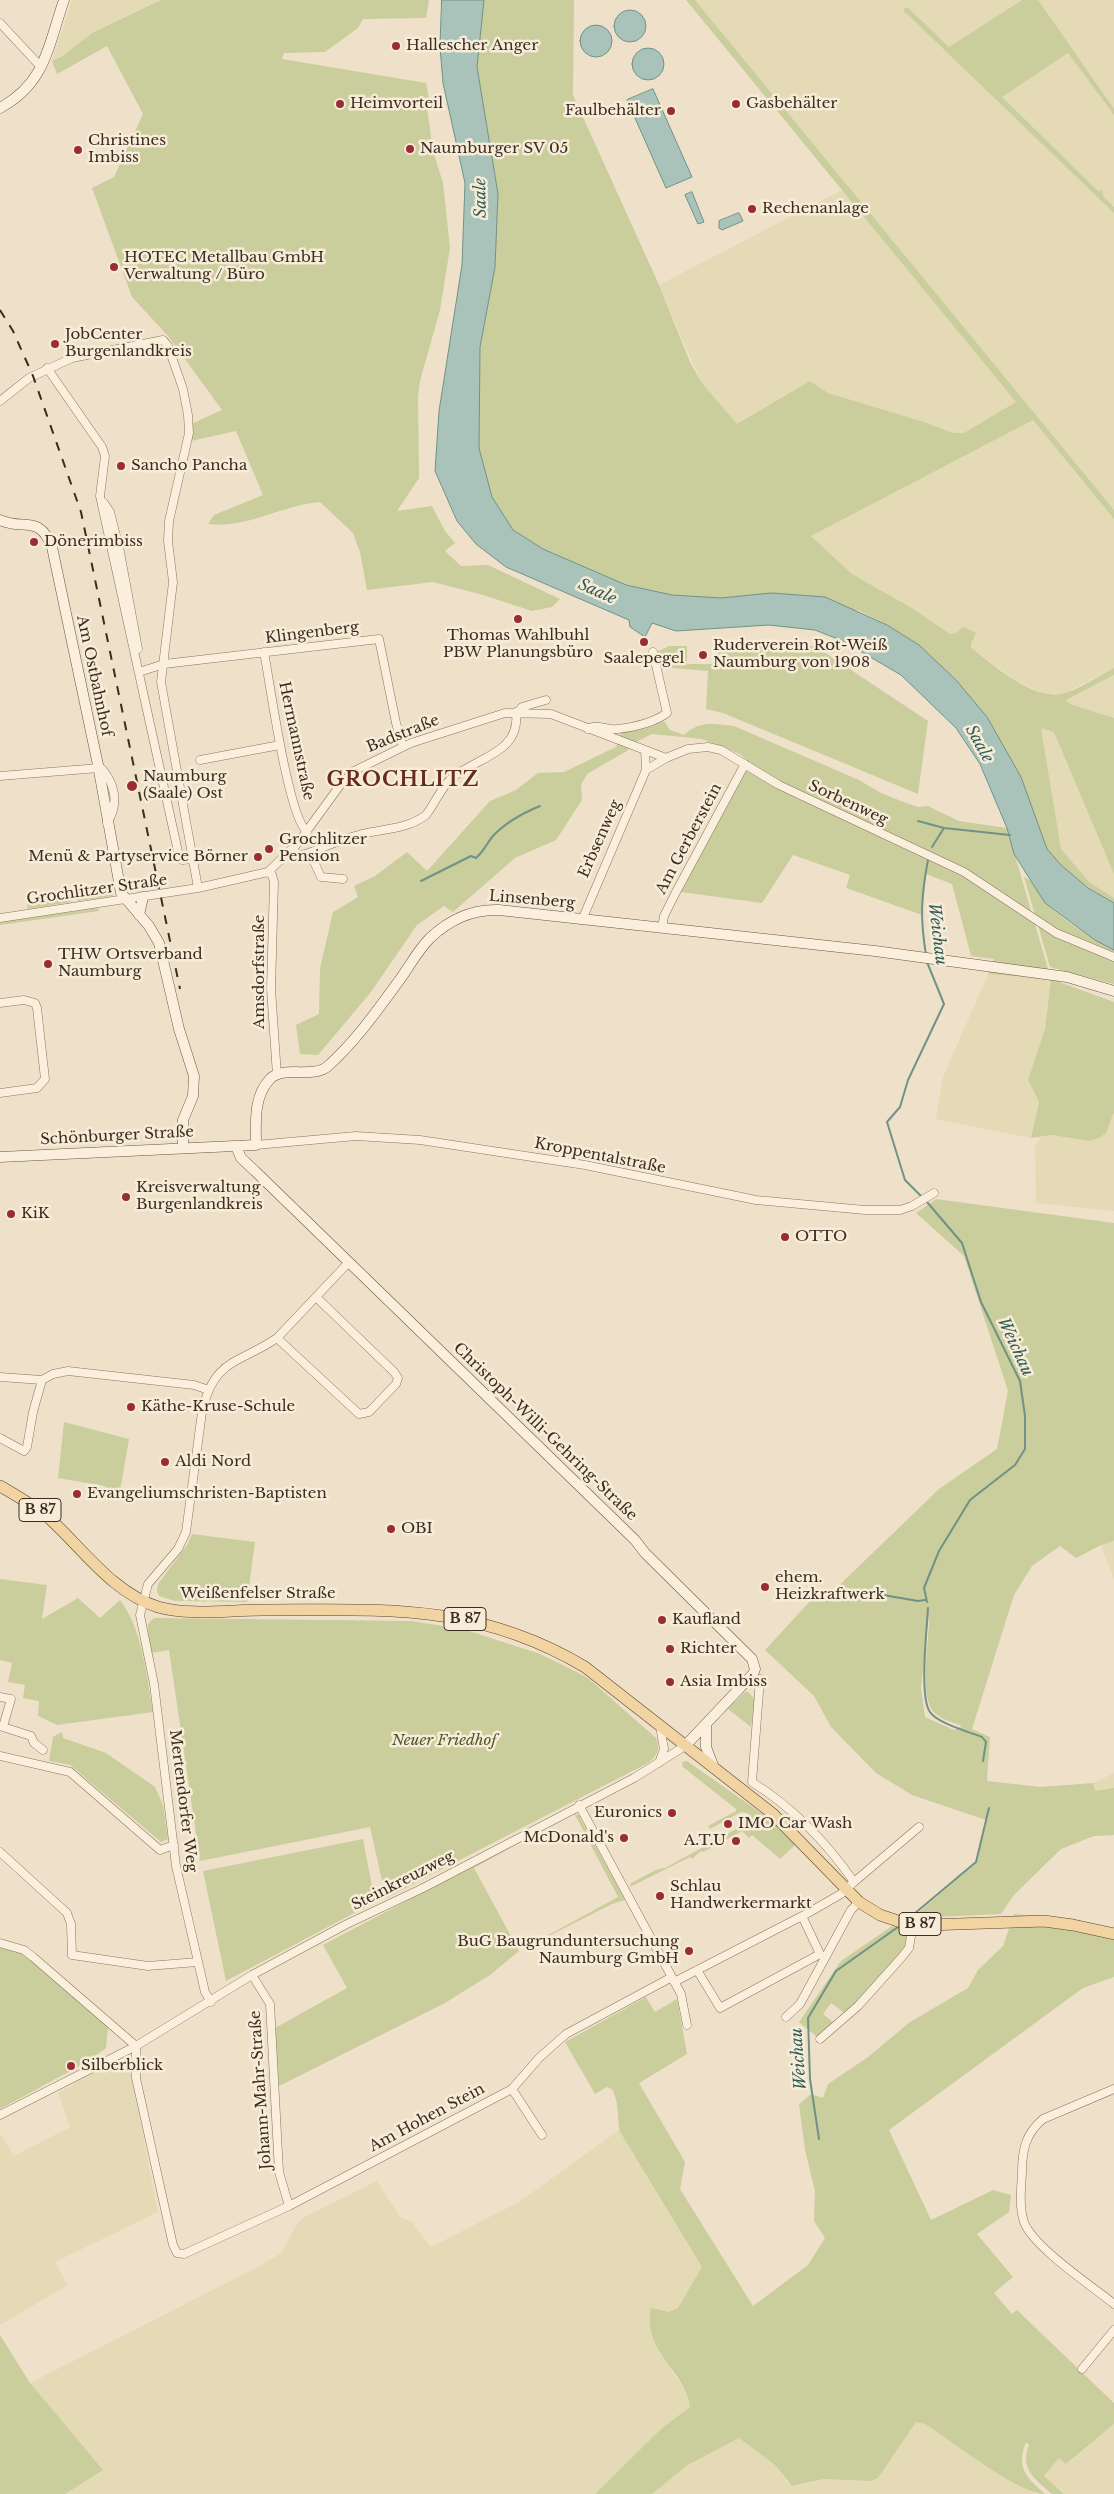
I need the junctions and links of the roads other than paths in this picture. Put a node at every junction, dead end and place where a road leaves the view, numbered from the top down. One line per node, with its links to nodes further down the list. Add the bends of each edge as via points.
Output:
1 (64, 0): 3 (street)
2 (0, 23): 3 (street)
3 (41, 67): 4 (street, via 25,92)
4 (0, 108)
5 (46, 368): 6 (street); 10 (street, via 72,358 163,340 168,346 182,389 189,433 169,521 173,582); 11 (street, via 102,447 105,456 101,500)
6 (0, 401)
7 (0, 520): 21 (street, Am Ostbahnhof, via 33,525 46,534 52,547)
8 (264, 652): 10 (street, Klingenberg); 15 (street, Hermannstraße); 16 (street, Klingenberg, via 379,639)
9 (653, 652): 14 (street, Badstraße, via 666,713 654,721 618,730 597,726)
10 (164, 664): 11 (street, Klingenberg); 27 (street, via 162,690)
11 (139, 672): 27 (street, via 179,856 182,860)
12 (546, 700): 13 (street, Badstraße, via 522,707)
13 (517, 712): 14 (street, Badstraße, via 551,714); 16 (street, Badstraße, via 497,715); 26 (street, via 513,737 499,750 452,778 423,817)
14 (588, 729): 17 (street)
15 (280, 745): 19 (street); 24 (street, Hermannstraße, via 298,820)
16 (403, 746): 24 (street, Badstraße, via 349,775)
17 (645, 750): 18 (street); 22 (street)
18 (666, 758): 20 (street, Sorbenweg, via 688,748 708,747 726,752); 22 (street, Sorbenweg)
19 (200, 760)
20 (744, 764): 38 (street, Am Gerberstein, via 664,916); 39 (street, Sorbenweg, via 779,785 964,872 1056,933)
21 (98, 767): 23 (street); 34 (street, Am Ostbahnhof, via 121,894)
22 (646, 770): 37 (street, Erbsenweg)
23 (0, 776)
24 (307, 832): 25 (street, Badstraße)
25 (292, 850): 26 (street, via 303,855); 28 (street, Badstraße)
26 (310, 853): 29 (street)
27 (192, 859): 32 (street)
28 (268, 872): 32 (street, Badstraße); 42 (street, Amsdorfstraße, via 274,882 271,989)
29 (324, 878): 30 (street); 31 (street)
30 (343, 879)
31 (322, 887)
32 (198, 888): 33 (street, Grochlitzer Straße)
33 (143, 897): 34 (street, Grochlitzer Straße); 35 (street)
34 (125, 900): 35 (street); 36 (street, Grochlitzer Straße)
35 (139, 915): 46 (street, via 159,943 179,1029 194,1076 194,1096 183,1120)
36 (0, 918)
37 (582, 920): 38 (street, Linsenberg); 42 (street, Linsenberg, via 492,910 464,915 430,938 360,1030 327,1067)
38 (662, 928): 40 (street, Linsenberg, via 891,953 1068,977)
39 (1114, 957)
40 (1114, 991)
41 (0, 1003): 43 (street, via 24,1000 35,1004 44,1079 37,1088)
42 (278, 1075): 44 (street, via 269,1081 258,1102)
43 (0, 1093)
44 (256, 1145): 45 (street); 48 (street, Kroppentalstraße, via 356,1136 436,1142 585,1165 756,1200 865,1210 900,1210)
45 (236, 1146): 46 (street, Schönburger Straße); 49 (street, Christoph-Willi-Gehring-Straße, via 241,1158)
46 (183, 1148): 47 (street, Schönburger Straße)
47 (0, 1157)
48 (934, 1193)
49 (349, 1262): 50 (street); 59 (street, Christoph-Willi-Gehring-Straße, via 750,1656 754,1671)
50 (316, 1297): 51 (street); 51 (street, via 394,1372 398,1378 396,1384 369,1412 359,1414)
51 (277, 1338): 54 (street, via 224,1367)
52 (0, 1377): 53 (street)
53 (42, 1380): 54 (street, via 68,1371 194,1385); 55 (street, via 27,1447 24,1451)
54 (209, 1390): 57 (street, via 202,1412 186,1532 178,1548 152,1578)
55 (0, 1438)
56 (0, 1486): 57 (main road, Weißenfelser Straße / B 87, via 43,1513 119,1586)
57 (142, 1600): 63 (main road, Weißenfelser Straße / B 87, via 186,1611 349,1609 462,1618 512,1632 569,1657); 72 (street, Mertendorfer Weg, via 140,1622 154,1684)
58 (760, 1679): 61 (street)
59 (744, 1684): 61 (street); 64 (street, Christoph-Willi-Gehring-Straße)
60 (0, 1697): 62 (street, via 10,1700)
61 (758, 1698): 74 (street, via 752,1782 774,1796 826,1846)
62 (1, 1726): 66 (street, via 31,1736)
63 (660, 1726): 65 (main road, B 87); 68 (street, via 664,1749)
64 (706, 1726): 65 (street, Christoph-Willi-Gehring-Straße); 69 (street, via 705,1742)
65 (685, 1746): 68 (street, Steinkreuzweg); 69 (main road, B 87)
66 (43, 1750)
67 (0, 1756): 72 (street, via 70,1772 160,1850)
68 (658, 1764): 70 (street, Steinkreuzweg)
69 (714, 1768): 74 (main road, B 87, via 786,1825)
70 (579, 1805): 82 (street, Steinkreuzweg); 83 (street)
71 (919, 1827): 74 (street, Am Hohen Stein)
72 (174, 1845): 80 (street, Mertendorfer Weg)
73 (0, 1852): 80 (street, via 67,1913 71,1924 70,1953 75,1957 148,1966)
74 (850, 1886): 75 (main road, B 87); 76 (street, Am Hohen Stein)
75 (859, 1902): 77 (main road, B 87, via 888,1919); 85 (street, via 851,1910 800,2004)
76 (802, 1916): 81 (street, Am Hohen Stein); 81 (street, via 820,1954 720,2008)
77 (913, 1924): 78 (main road, B 87, via 1030,1920); 87 (street, via 909,1948 902,1958 858,2006)
78 (1114, 1934)
79 (0, 1943): 88 (street, via 24,1950 34,1957)
80 (198, 1962): 84 (street, Mertendorfer Weg, via 205,1992)
81 (697, 1970): 83 (street, Am Hohen Stein)
82 (252, 1974): 84 (street, Steinkreuzweg); 93 (street, Johann-Mahr-Straße, via 270,2004 279,2172)
83 (673, 1979): 86 (street, via 683,2001); 89 (street, Am Hohen Stein, via 566,2034)
84 (211, 2002): 88 (street, Steinkreuzweg)
85 (786, 2017)
86 (687, 2025)
87 (820, 2039)
88 (136, 2046): 91 (street, Steinkreuzweg); 93 (street, Am Hohen Stein, via 136,2078 177,2253 184,2254)
89 (512, 2089): 92 (street); 93 (street, Am Hohen Stein)
90 (1114, 2089): 94 (street, via 1042,2119 1034,2126 1023,2150 1021,2207 1026,2228 1037,2241)
91 (0, 2116)
92 (542, 2135)
93 (290, 2206)
94 (1114, 2304)
95 (1114, 2330): 96 (street)
96 (1082, 2369)

